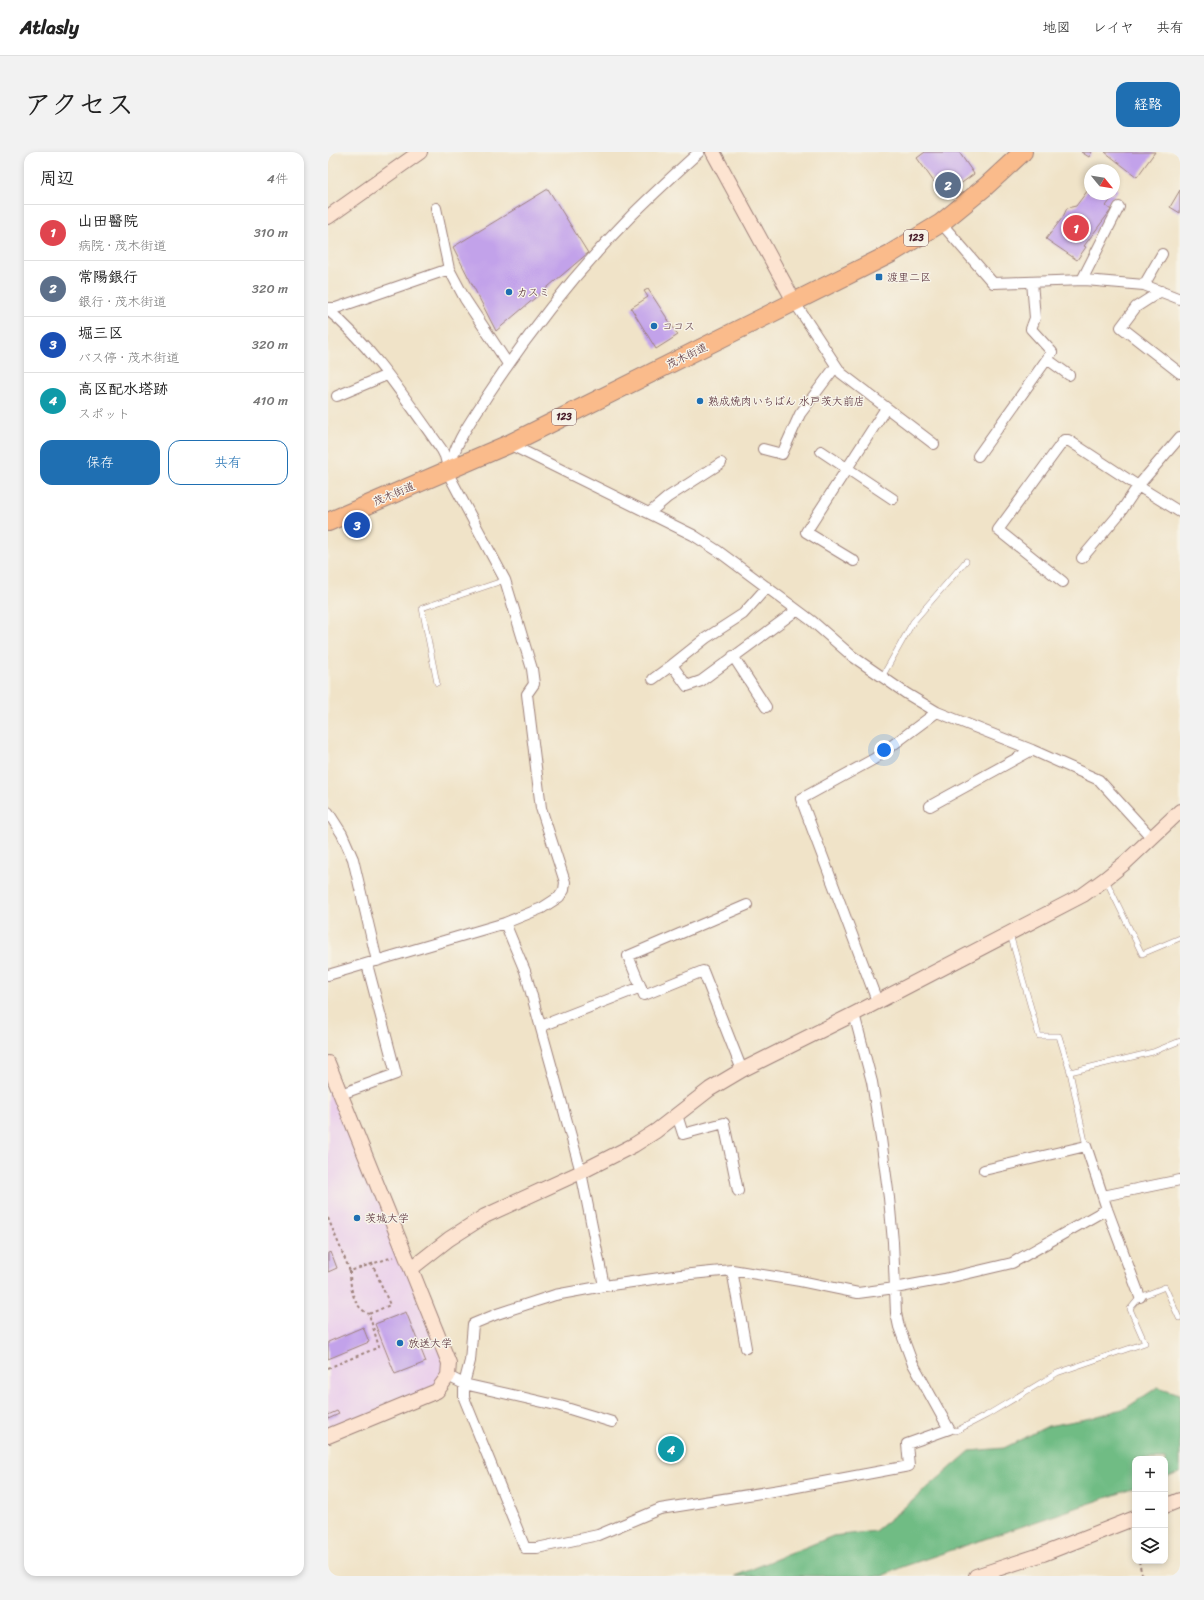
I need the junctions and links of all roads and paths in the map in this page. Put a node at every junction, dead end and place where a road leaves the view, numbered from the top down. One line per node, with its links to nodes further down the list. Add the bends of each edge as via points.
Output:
1 (420, 152): 7 (street)
2 (700, 152): 19 (street, via 630,216 547,313)
3 (712, 152): 16 (street)
4 (1023, 152): 8 (highway, 茂木街道 / 123)
5 (1119, 207): 11 (street)
6 (436, 208): 10 (street)
7 (328, 217)
8 (941, 223): 12 (street, via 993,282); 16 (highway, 茂木街道 / 123, via 890,254)
9 (1162, 254): 13 (street)
10 (449, 269): 17 (street); 19 (street, via 465,299)
11 (1082, 280): 12 (street); 13 (street)
12 (1032, 282): 18 (street, via 1035,318 1031,329 1052,352)
13 (1144, 285): 14 (street)
14 (1161, 292): 15 (street); 21 (street, via 1136,307 1121,327)
15 (1180, 299)
16 (796, 303): 20 (street); 27 (highway, 茂木街道 / 123)
17 (328, 309): 22 (street, via 352,331)
18 (1047, 359): 23 (street); 31 (street)
19 (508, 364): 34 (street, via 455,448)
20 (836, 366): 25 (street, via 841,373); 29 (street, via 800,414 782,454)
21 (1180, 373)
22 (387, 375): 24 (street); 34 (street, via 442,450)
23 (1069, 375)
24 (337, 396)
25 (886, 408): 28 (street); 33 (street)
26 (1180, 437): 35 (street)
27 (509, 444): 34 (highway, 茂木街道 / 123); 38 (street)
28 (934, 444)
29 (763, 449)
30 (821, 451): 33 (street)
31 (978, 456)
32 (721, 463): 38 (street, via 668,497)
33 (847, 469): 36 (street); 41 (street, via 806,532)
34 (450, 470): 39 (highway, 茂木街道 / 123); 43 (street, via 451,479)
35 (1138, 486): 37 (street); 40 (street, via 1120,514); 44 (street, via 1068,440 1064,440 998,530)
36 (893, 499)
37 (1180, 512)
38 (649, 514): 45 (street, via 693,535)
39 (328, 522)
40 (1082, 558)
41 (854, 561)
42 (966, 561): 49 (lane, via 913,622)
43 (505, 580): 51 (lane, via 422,608); 61 (street, via 532,669 534,684 527,694 541,808 565,882 564,890 559,897 542,908)
44 (1063, 582)
45 (767, 587): 46 (street); 48 (street, via 742,614)
46 (797, 610): 47 (street); 49 (street)
47 (734, 656): 48 (street, via 701,681 687,686); 52 (street)
48 (672, 665): 50 (street)
49 (882, 678): 53 (street)
50 (653, 679)
51 (437, 683)
52 (766, 707)
53 (937, 712): 54 (street); 67 (street, via 874,759 801,799)
54 (1032, 750): 55 (street); 58 (street, via 1099,780)
55 (930, 806)
56 (328, 812): 64 (street, via 342,834 353,859)
57 (1178, 816): 58 (street)
58 (1151, 837): 59 (street)
59 (1105, 879): 62 (street, via 1082,895); 63 (lane, via 1142,954)
60 (747, 905): 66 (street, via 628,956)
61 (505, 923): 64 (street); 69 (street, via 525,971)
62 (1010, 933): 67 (street); 73 (lane, via 1038,1036 1059,1036)
63 (1180, 938)
64 (372, 962): 65 (street); 74 (street, via 396,1074)
65 (328, 975)
66 (640, 987): 69 (street); 72 (street, via 644,995 703,971)
67 (877, 1001): 68 (street)
68 (854, 1014): 72 (street); 90 (street, via 872,1082 882,1139)
69 (541, 1026): 78 (street)
70 (1180, 1041): 73 (lane, via 1153,1052)
71 (328, 1063): 74 (street)
72 (742, 1070): 75 (street, via 710,1089)
73 (1070, 1072): 76 (lane)
74 (341, 1094): 84 (street)
75 (677, 1115): 78 (street, via 634,1145); 80 (street, via 683,1134 724,1123)
76 (1086, 1146): 77 (street); 81 (street)
77 (984, 1170)
78 (581, 1172): 86 (street, via 485,1216 449,1239); 89 (street)
79 (1180, 1180): 81 (street)
80 (738, 1191)
81 (1103, 1196): 82 (street)
82 (1107, 1209): 90 (street, via 1012,1263); 91 (street)
83 (328, 1218): 88 (path)
84 (406, 1254): 85 (path); 86 (street)
85 (372, 1263): 88 (path); 92 (path, via 390,1305)
86 (412, 1268): 96 (street, via 449,1363)
87 (732, 1270): 89 (street); 90 (street, via 858,1293); 94 (street)
88 (350, 1271): 92 (path, via 354,1299 362,1311)
89 (604, 1286): 97 (street, via 555,1295 473,1324 470,1361)
90 (895, 1288): 99 (street, via 899,1328 912,1362)
91 (1140, 1297): 93 (lane, via 1165,1287); 99 (lane, via 1130,1309 1145,1343 1057,1373 987,1415 956,1431)
92 (369, 1314): 95 (path, via 379,1347)
93 (1178, 1318)
94 (746, 1348)
95 (328, 1368)
96 (448, 1376): 97 (street); 100 (street, via 437,1391)
97 (464, 1384): 98 (street, via 560,1406); 99 (street, via 464,1398 525,1548 537,1548 598,1535 660,1509 909,1466 907,1444)
98 (612, 1422)
99 (949, 1429)
100 (328, 1436)
101 (1180, 1500): 102 (street)
102 (1168, 1505)
103 (1132, 1519): 105 (street, via 1043,1554)
104 (1140, 1564): 106 (path)
105 (976, 1576)
106 (1142, 1576)

